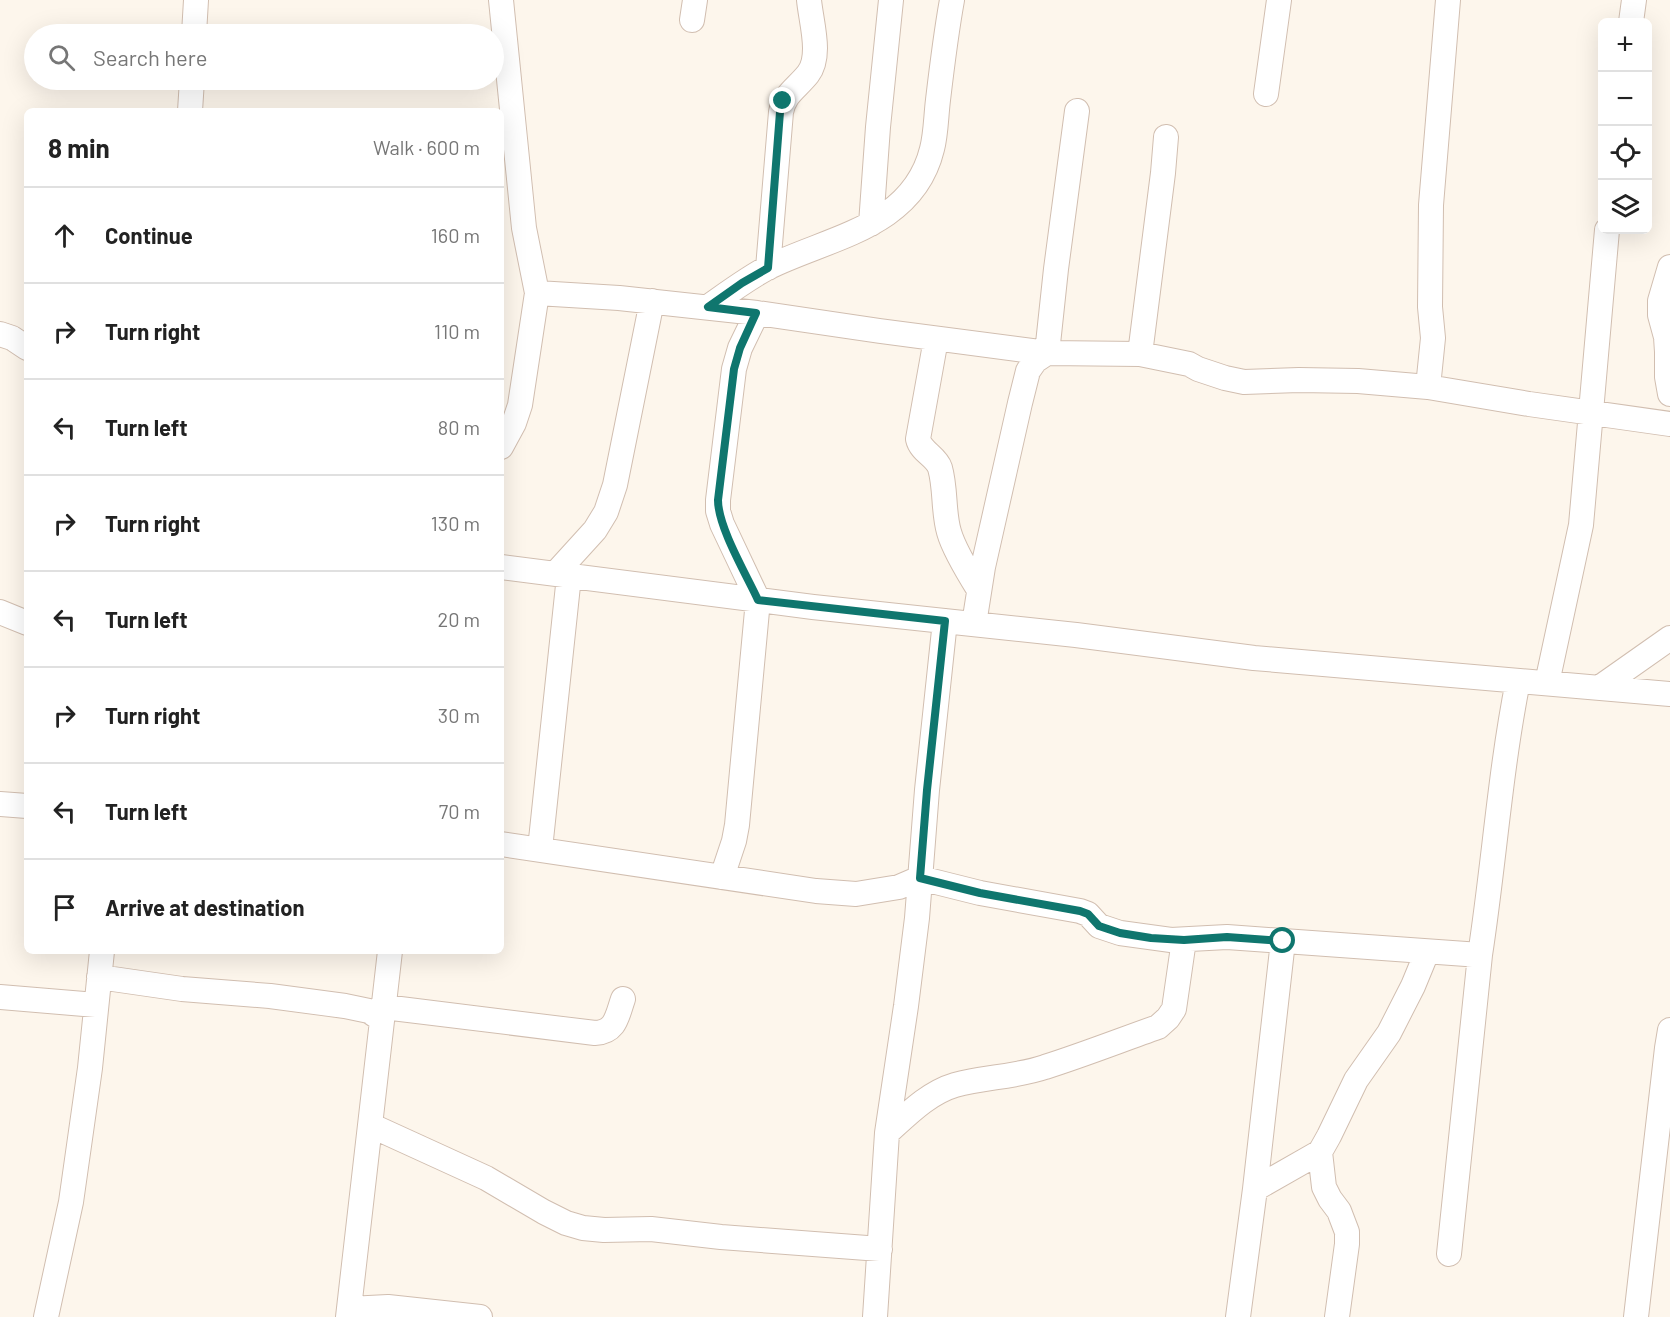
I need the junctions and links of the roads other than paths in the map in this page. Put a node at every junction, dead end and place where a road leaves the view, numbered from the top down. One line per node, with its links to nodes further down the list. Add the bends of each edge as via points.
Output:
1 (196, 0): 10 (street)
2 (501, 0): 11 (street)
3 (809, 0): 21 (street, via 816,52 809,74 783,101 780,112)
4 (891, 0): 18 (street)
5 (952, 0): 18 (street, via 928,164 909,196)
6 (1279, 0): 14 (street)
7 (1448, 0): 31 (street, via 1431,205 1433,338)
8 (1634, 0): 9 (street)
9 (1632, 18)
10 (195, 24)
11 (503, 24)
12 (504, 30): 22 (street, via 524,228)
13 (191, 90): 15 (street)
14 (1266, 94)
15 (190, 108)
16 (1077, 111): 29 (street)
17 (1166, 137): 30 (street)
18 (871, 224): 21 (street)
19 (1607, 234): 33 (street)
20 (1670, 267): 32 (street, via 1660,301)
21 (768, 268): 24 (street)
22 (537, 293): 23 (street); 35 (street, via 520,405)
23 (652, 301): 24 (street); 37 (street, via 606,512)
24 (708, 307): 25 (street)
25 (756, 313): 27 (street); 39 (street, via 734,369 718,510)
26 (0, 334): 28 (street)
27 (936, 339): 29 (street); 38 (street, via 918,439 939,466 949,532)
28 (24, 346)
29 (1047, 352): 30 (street); 38 (street, via 1028,371)
30 (1140, 354): 31 (street, via 1189,364 1244,382 1358,381)
31 (1428, 387): 33 (street)
32 (1670, 394)
33 (1591, 412): 34 (street); 46 (street, via 1581,525)
34 (1670, 424)
35 (504, 441)
36 (504, 567): 37 (street)
37 (562, 575): 39 (street); 52 (street)
38 (979, 590): 43 (street)
39 (758, 600): 41 (street); 53 (street, via 737,825)
40 (0, 612): 42 (street)
41 (945, 621): 43 (street); 54 (street)
42 (24, 622)
43 (974, 624): 45 (street, via 1254,658)
44 (1670, 638): 47 (street)
45 (1518, 681): 46 (street); 60 (street)
46 (1547, 683): 47 (street)
47 (1599, 688): 48 (street)
48 (1670, 694)
49 (0, 804): 50 (street)
50 (24, 806)
51 (504, 844): 52 (street)
52 (540, 849): 53 (street)
53 (722, 877): 54 (street, via 856,894 899,887)
54 (920, 878): 55 (street, via 1080,911 1099,926 1120,933); 68 (street)
55 (1184, 940): 56 (street, via 1227,937); 68 (street, via 1174,1009 1158,1027 1044,1068 953,1086 933,1095)
56 (1283, 941): 57 (street); 70 (street)
57 (1427, 952): 60 (street); 69 (street, via 1389,1033 1356,1080)
58 (102, 954): 61 (street)
59 (390, 954): 65 (street)
60 (1480, 955): 72 (street)
61 (99, 977): 64 (street); 65 (street, via 270,996)
62 (0, 998): 64 (street)
63 (623, 999): 65 (street, via 611,1028 595,1033)
64 (96, 1005): 74 (street, via 71,1202)
65 (383, 1014): 67 (street)
66 (1670, 1030): 79 (street)
67 (370, 1125): 71 (street, via 583,1228 651,1229); 73 (street)
68 (887, 1132): 71 (street)
69 (1320, 1152): 70 (street); 78 (street, via 1324,1187 1347,1232)
70 (1255, 1189): 77 (street)
71 (880, 1249): 76 (street)
72 (1449, 1254)
73 (349, 1313): 75 (street, via 388,1307)
74 (46, 1317)
75 (480, 1317)
76 (874, 1317)
77 (1238, 1317)
78 (1337, 1317)
79 (1636, 1317)

